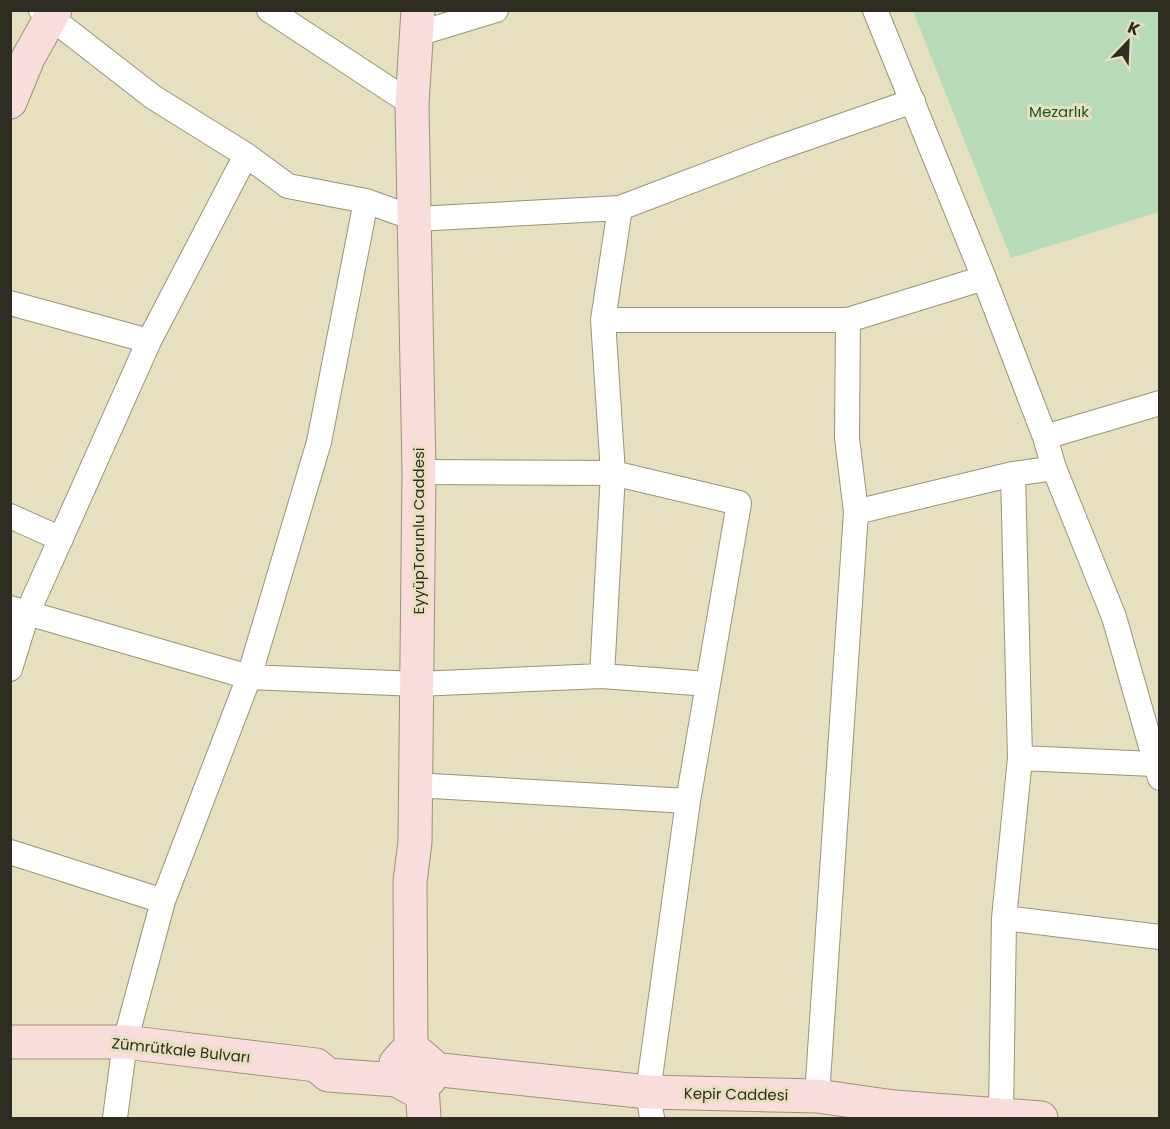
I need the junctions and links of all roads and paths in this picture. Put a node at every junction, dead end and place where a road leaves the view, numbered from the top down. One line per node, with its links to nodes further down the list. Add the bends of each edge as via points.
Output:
1 (269, 10): 8 (street)
2 (496, 10): 5 (street)
3 (875, 10): 6 (street)
4 (48, 13): 7 (street); 9 (street, via 153,97)
5 (418, 22): 8 (street, EyyüpTorunlu Caddesi)
6 (913, 101): 11 (street); 13 (street)
7 (10, 102)
8 (412, 104): 12 (street, EyyüpTorunlu Caddesi)
9 (246, 155): 10 (street, via 288,186); 17 (street)
10 (366, 201): 12 (street); 30 (street, via 319,442)
11 (620, 208): 12 (street); 15 (street)
12 (416, 219): 21 (street, EyyüpTorunlu Caddesi)
13 (984, 278): 16 (street); 19 (street)
14 (10, 303): 17 (street)
15 (603, 320): 16 (street); 22 (street)
16 (848, 320): 24 (street, via 847,438)
17 (149, 341): 26 (street)
18 (1160, 403): 19 (street)
19 (1045, 437): 20 (street)
20 (1054, 468): 23 (street); 33 (street, via 1114,617)
21 (419, 472): 22 (street); 31 (street, EyyüpTorunlu Caddesi)
22 (613, 473): 29 (street); 32 (street, via 739,503)
23 (1013, 474): 24 (street); 34 (street)
24 (856, 512): 44 (street)
25 (10, 516): 26 (street)
26 (62, 539): 27 (street)
27 (19, 611): 28 (street); 30 (street)
28 (10, 669)
29 (602, 676): 31 (street); 32 (street)
30 (249, 677): 31 (street); 38 (street)
31 (417, 684): 35 (street, EyyüpTorunlu Caddesi)
32 (708, 684): 36 (street)
33 (1156, 757): 34 (street)
34 (1020, 758): 39 (street)
35 (416, 785): 36 (street); 43 (street, EyyüpTorunlu Caddesi, via 410,882)
36 (688, 801): 45 (street)
37 (10, 852): 38 (street)
38 (163, 901): 42 (street)
39 (1004, 918): 40 (street); 47 (street)
40 (1160, 937)
41 (10, 1042): 42 (street, Zümrütkale Bulvarı)
42 (125, 1042): 43 (street, Zümrütkale Bulvarı, via 316,1065 328,1075); 48 (street)
43 (411, 1079): 45 (street, Kepir Caddesi); 49 (street, EyyüpTorunlu Caddesi)
44 (817, 1096): 45 (street, Kepir Caddesi); 46 (street, Kepir Caddesi)
45 (650, 1105)
46 (894, 1113): 47 (street, Kepir Caddesi)
47 (1002, 1114): 50 (street, Kepir Caddesi)
48 (115, 1119)
49 (424, 1119)
50 (1041, 1119)

